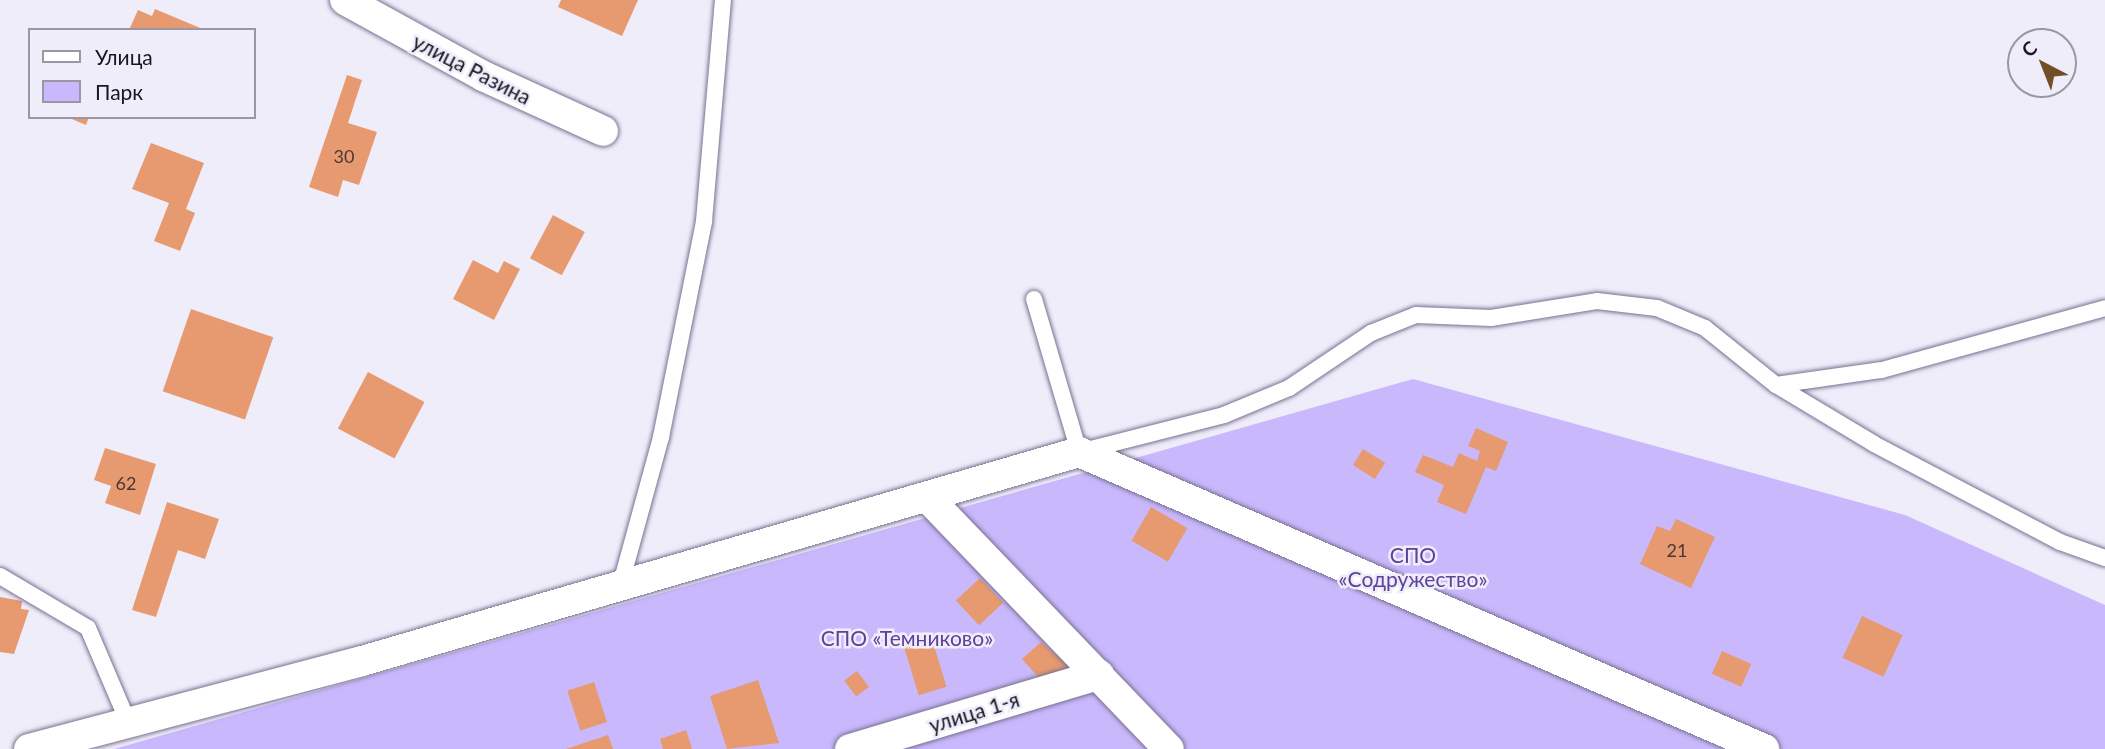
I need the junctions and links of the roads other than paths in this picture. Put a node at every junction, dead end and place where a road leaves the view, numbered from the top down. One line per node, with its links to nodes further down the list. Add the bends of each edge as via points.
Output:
1 (345, 0): 3 (street, улица Разина, via 482,76)
2 (723, 0): 11 (lane, via 704,221 661,437)
3 (603, 131)
4 (1034, 299): 7 (lane)
5 (2105, 308): 6 (lane, via 1882,370)
6 (1776, 385): 7 (lane, via 1705,328 1657,308 1597,302 1491,317 1416,315 1371,332 1278,393 1224,415); 9 (lane, via 1911,464 2060,542)
7 (1079, 452): 8 (street); 17 (street)
8 (928, 498): 11 (street); 12 (street)
9 (2105, 558)
10 (0, 576): 13 (lane, via 88,628)
11 (620, 587): 13 (street)
12 (1099, 676): 15 (street, улица 1-я); 16 (street)
13 (128, 722): 14 (street)
14 (29, 749)
15 (850, 749)
16 (1170, 749)
17 (1764, 749)

